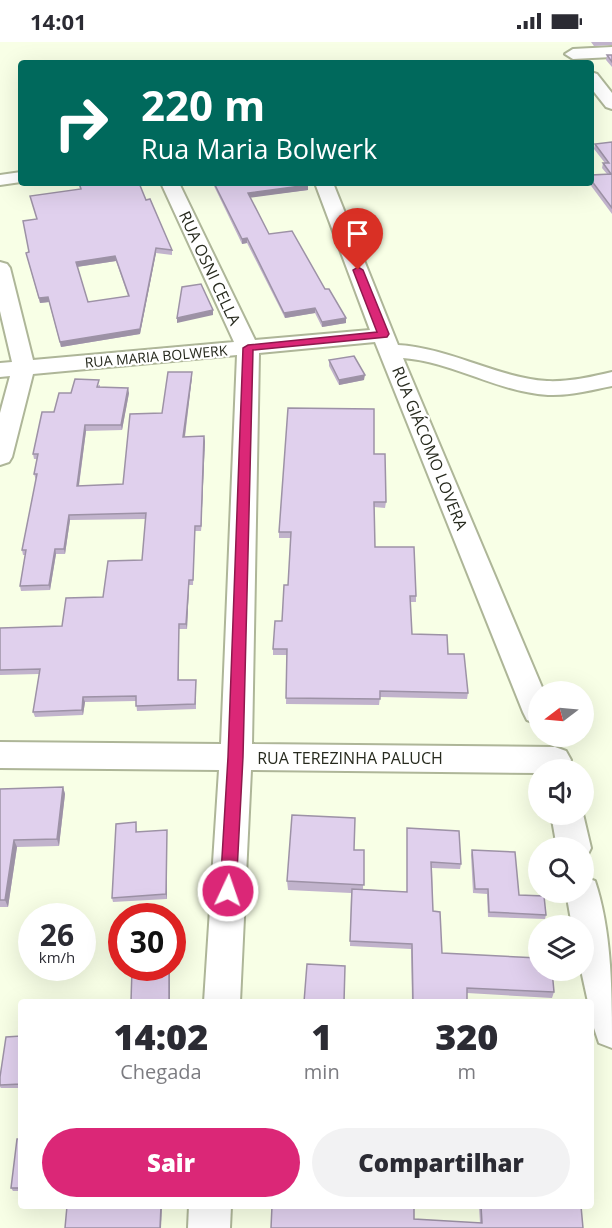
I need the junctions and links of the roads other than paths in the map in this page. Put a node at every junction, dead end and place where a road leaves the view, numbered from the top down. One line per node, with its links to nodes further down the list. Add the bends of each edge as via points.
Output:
1 (612, 52): 2 (street)
2 (572, 53)
3 (596, 92): 4 (street)
4 (612, 104)
5 (18, 177): 6 (street)
6 (0, 180)
7 (171, 186): 11 (street, RUA OSNI CELLA)
8 (325, 186): 10 (street, RUA GIÁCOMO LOVERA)
9 (0, 268): 12 (street)
10 (386, 343): 11 (street, RUA MARIA BOLWERK); 14 (street, RUA MARIA BOLWERK, via 540,387); 16 (street, RUA GIÁCOMO LOVERA)
11 (248, 348): 12 (street, RUA MARIA BOLWERK); 19 (street, RUA OSNI CELLA)
12 (24, 368): 13 (street, RUA MARIA BOLWERK); 15 (street)
13 (0, 370)
14 (612, 379)
15 (0, 457)
16 (528, 688)
17 (0, 755): 19 (street, RUA TEREZINHA PALUCH)
18 (553, 755): 19 (street, RUA TEREZINHA PALUCH)
19 (236, 757): 21 (street, RUA OSNI CELLA)
20 (585, 903): 22 (street)
21 (222, 999)
22 (612, 1030)
23 (210, 1209): 24 (street)
24 (209, 1228)

